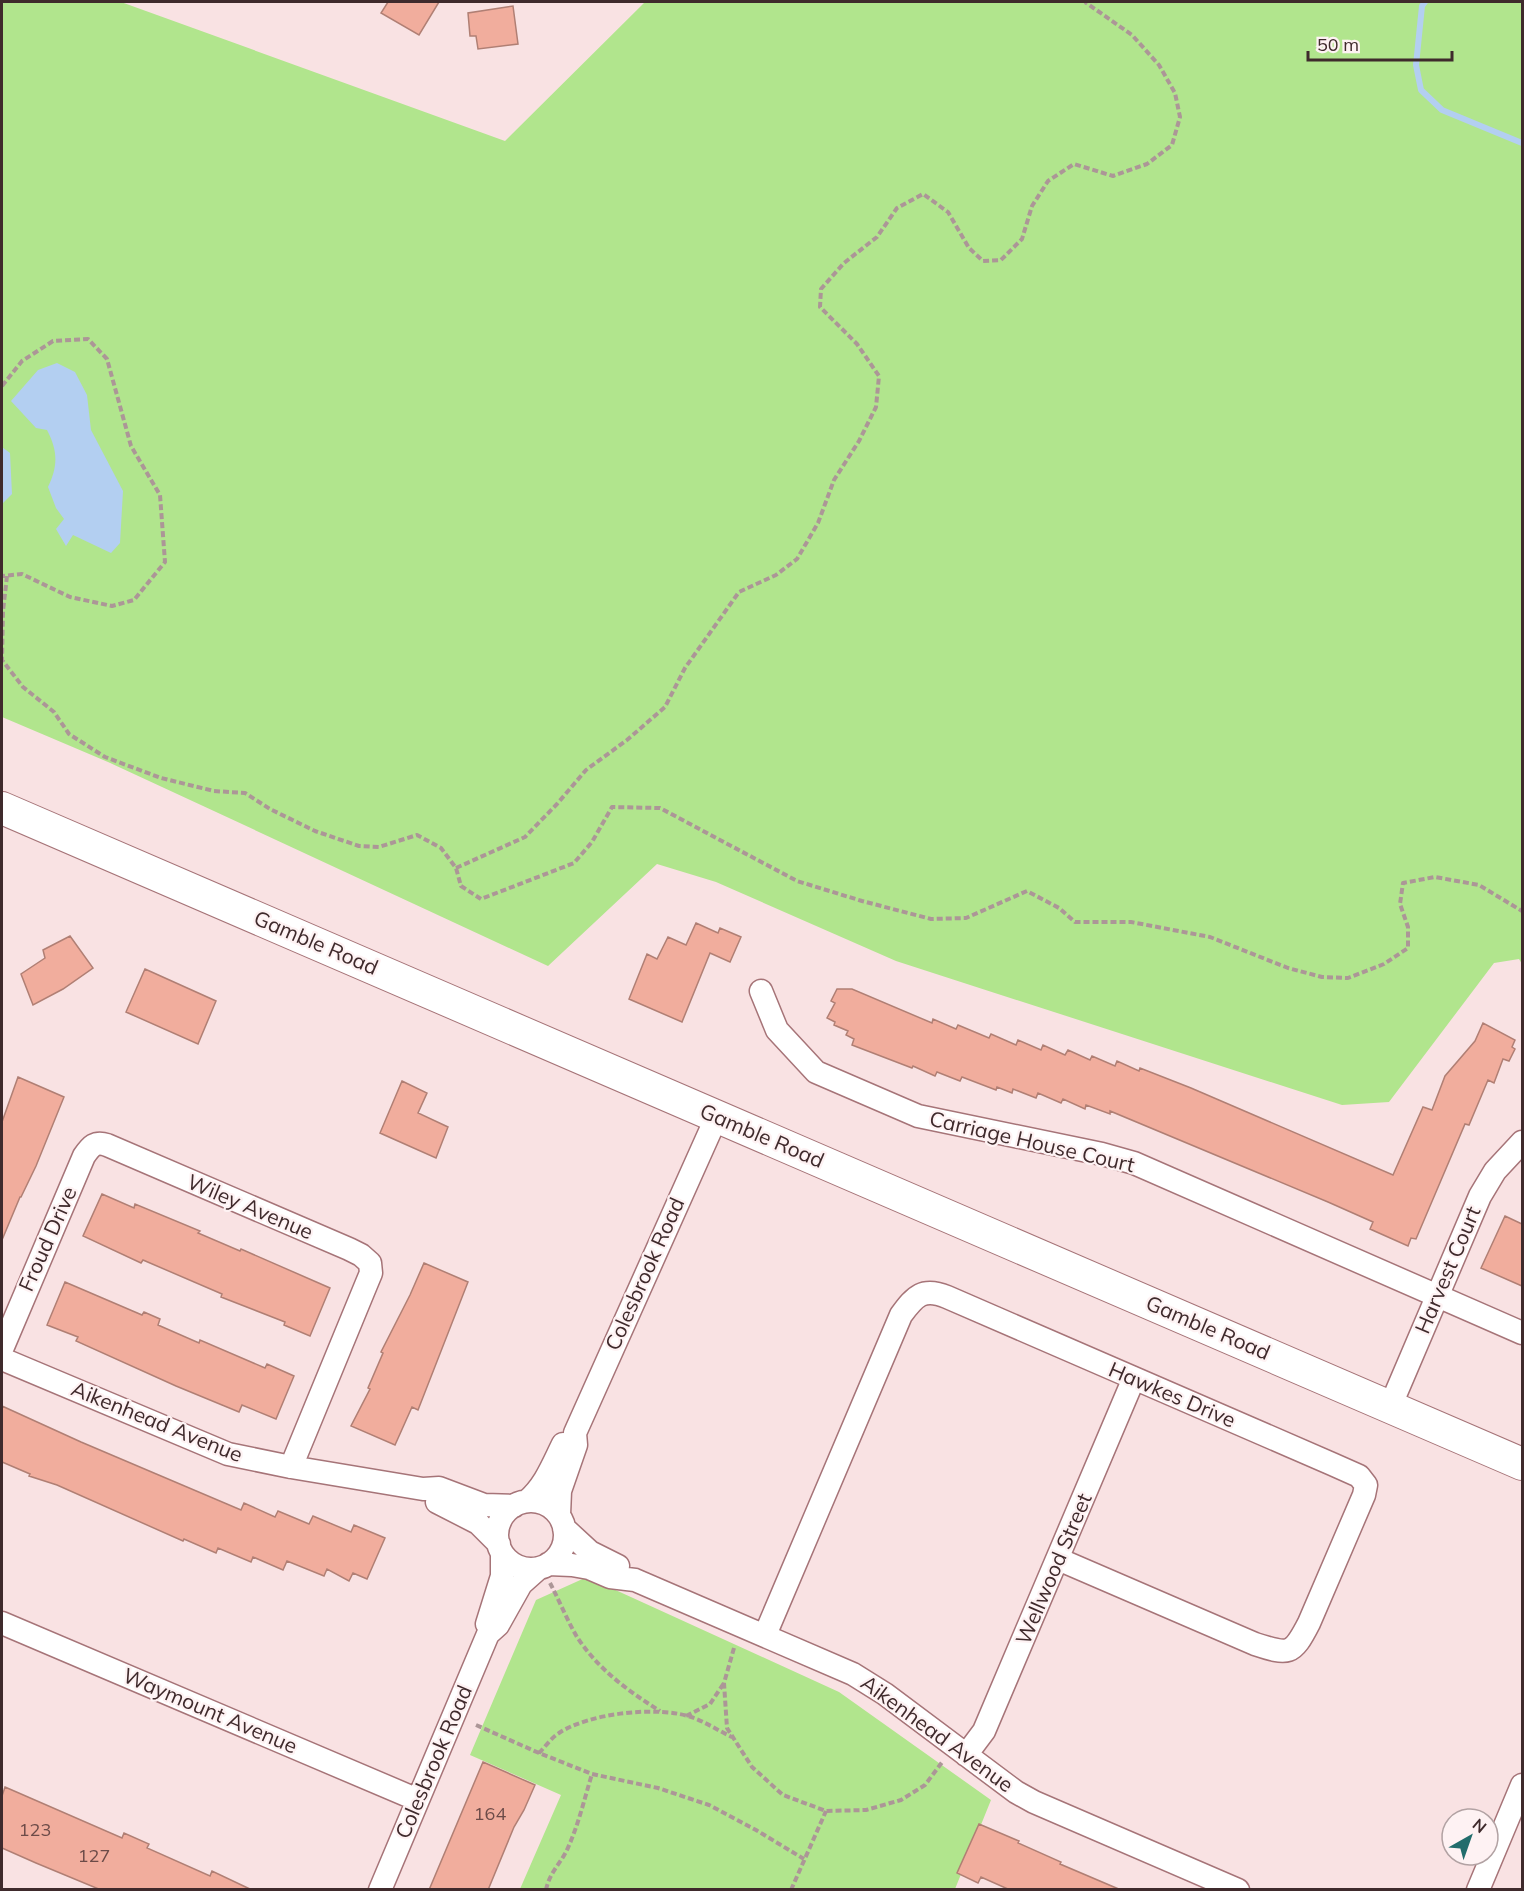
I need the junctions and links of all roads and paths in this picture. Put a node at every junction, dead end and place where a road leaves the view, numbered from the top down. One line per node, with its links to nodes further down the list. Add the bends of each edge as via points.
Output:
1 (1085, 2): 5 (path, via 1132,35 1159,65 1175,93 1180,117 1172,145 1147,164 1113,176 1074,164 1048,181 1032,206 1022,239 1001,260 983,261 969,248 948,212 923,194 897,208 877,237 844,263 821,289 820,307 857,344 879,376 876,406 834,480 818,523 797,559 776,575 739,592 685,668 665,707 586,770 525,837)
2 (2, 386): 3 (path, via 22,361 52,341 88,339 107,359 131,446 160,495 165,562 134,600 112,606 69,597 22,574)
3 (4, 576): 5 (path, via 2,660 23,687 54,712 69,734 105,758 161,778 214,791 245,793 315,831 359,846 379,847 417,835 441,848)
4 (2, 808): 8 (main road, Gamble Road)
5 (456, 868): 6 (path, via 461,885 481,899 574,863 592,842 612,807 660,808 797,881 862,902 931,919 966,918 1027,891 1059,908 1075,922 1131,922 1209,937 1322,977 1348,978 1384,964 1408,948 1408,927 1400,904 1403,883 1435,877 1479,885)
6 (1522, 911)
7 (761, 991): 11 (street, Carriage House Court, via 777,1030 816,1072 860,1092 918,1116 1134,1163)
8 (717, 1116): 16 (main road, Gamble Road); 17 (street, Colesbrook Road)
9 (1522, 1142): 11 (street, Harvest Court, via 1495,1171 1480,1196)
10 (107, 1145): 13 (street, Froud Drive, via 91,1146 84,1156); 19 (street, Wiley Avenue, via 361,1255 370,1263 371,1273)
11 (1437, 1296): 12 (street, Carriage House Court); 16 (street, Harvest Court)
12 (1522, 1332)
13 (2, 1348)
14 (2, 1359): 19 (street, Aikenhead Avenue, via 210,1448)
15 (1134, 1378): 24 (street, Wellwood Street); 24 (street, Hawkes Drive, via 1359,1476 1366,1485 1360,1505 1299,1644 1284,1652 1255,1644); 29 (street, Hawkes Drive, via 936,1292 925,1292 911,1301 901,1315)
16 (1390, 1407): 18 (main road, Gamble Road)
17 (575, 1433): 21 (street, Colesbrook Road, via 564,1441 537,1493); 22 (street, Colesbrook Road, via 576,1445 560,1491)
18 (1522, 1464)
19 (291, 1467): 20 (street, Aikenhead Avenue)
20 (423, 1490): 21 (street, Aikenhead Avenue, via 439,1488 484,1505); 23 (street, Aikenhead Avenue, via 435,1501 478,1523)
21 (520, 1503): 22 (street, via 544,1503 554,1509); 23 (street, via 500,1521 497,1532)
22 (562, 1522): 25 (street, via 562,1550); 26 (street, Aikenhead Avenue, via 590,1552)
23 (501, 1548): 25 (street, via 519,1566); 28 (street, Colesbrook Road, via 504,1570 487,1621)
24 (1058, 1559): 37 (street, Wellwood Street, via 984,1731)
25 (546, 1571): 26 (street, Aikenhead Avenue, via 572,1565); 28 (street, Colesbrook Road, via 521,1584); 32 (path, via 577,1637 626,1690)
26 (635, 1580): 29 (street, Aikenhead Avenue)
27 (2, 1623): 40 (street, Waymount Avenue)
28 (489, 1634): 40 (street, Colesbrook Road)
29 (765, 1635): 37 (street, Aikenhead Avenue, via 869,1684)
30 (734, 1648): 31 (path)
31 (724, 1683): 33 (path, via 710,1704); 35 (path, via 727,1728)
32 (660, 1712): 33 (path); 36 (path, via 624,1712 587,1722 559,1733)
33 (686, 1716): 35 (path)
34 (476, 1725): 36 (path)
35 (732, 1737): 41 (path, via 752,1767 783,1795)
36 (539, 1753): 38 (path)
37 (956, 1757): 41 (path, via 901,1800 866,1810); 46 (street, Aikenhead Avenue, via 1034,1802)
38 (592, 1774): 42 (path, via 658,1788 709,1805); 44 (path, via 566,1853 548,1879)
39 (1522, 1785): 47 (street)
40 (418, 1800): 43 (street, Colesbrook Road)
41 (826, 1811): 42 (path)
42 (804, 1859): 45 (path)
43 (380, 1890)
44 (546, 1890)
45 (791, 1890)
46 (1238, 1890)
47 (1478, 1890)

